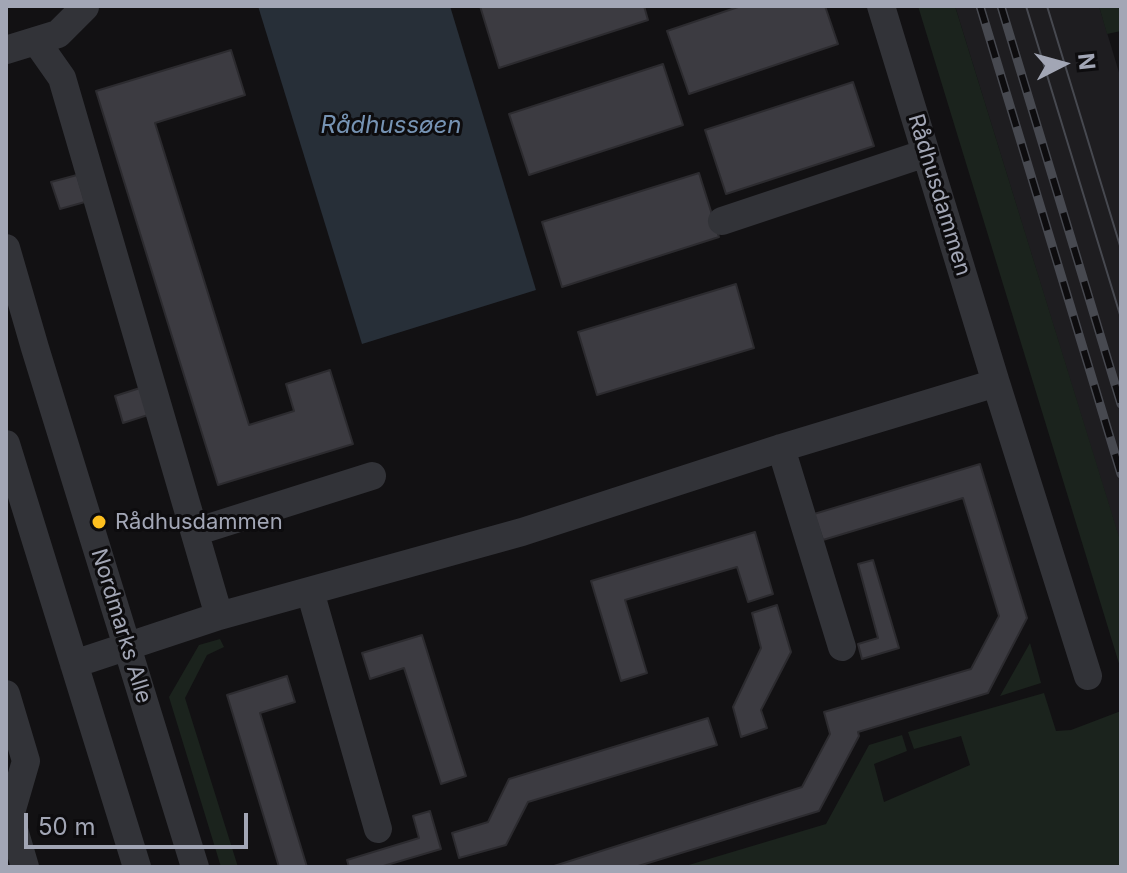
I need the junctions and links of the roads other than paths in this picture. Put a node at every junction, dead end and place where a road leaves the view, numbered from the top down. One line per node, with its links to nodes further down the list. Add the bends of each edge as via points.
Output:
1 (91, 6): 3 (street, via 58,34)
2 (881, 6): 5 (street, Rådhusdammen)
3 (36, 41): 4 (street); 12 (street, via 62,78)
4 (6, 50)
5 (926, 153): 6 (street); 8 (street, Rådhusdammen)
6 (722, 221)
7 (6, 248): 15 (street, Nordmarks Alle)
8 (996, 383): 10 (street); 18 (street, Rådhusdammen)
9 (6, 444): 17 (street)
10 (781, 448): 13 (street, via 522,532); 16 (street)
11 (372, 476): 12 (street)
12 (195, 532): 14 (street)
13 (310, 591): 14 (street); 20 (street)
14 (219, 616): 15 (street)
15 (127, 646): 17 (street); 23 (street, Nordmarks Alle)
16 (842, 647)
17 (74, 664): 21 (street)
18 (1088, 676)
19 (6, 694): 22 (street, via 26,761 10,816)
20 (378, 829)
21 (131, 866)
22 (25, 867)
23 (195, 867)

